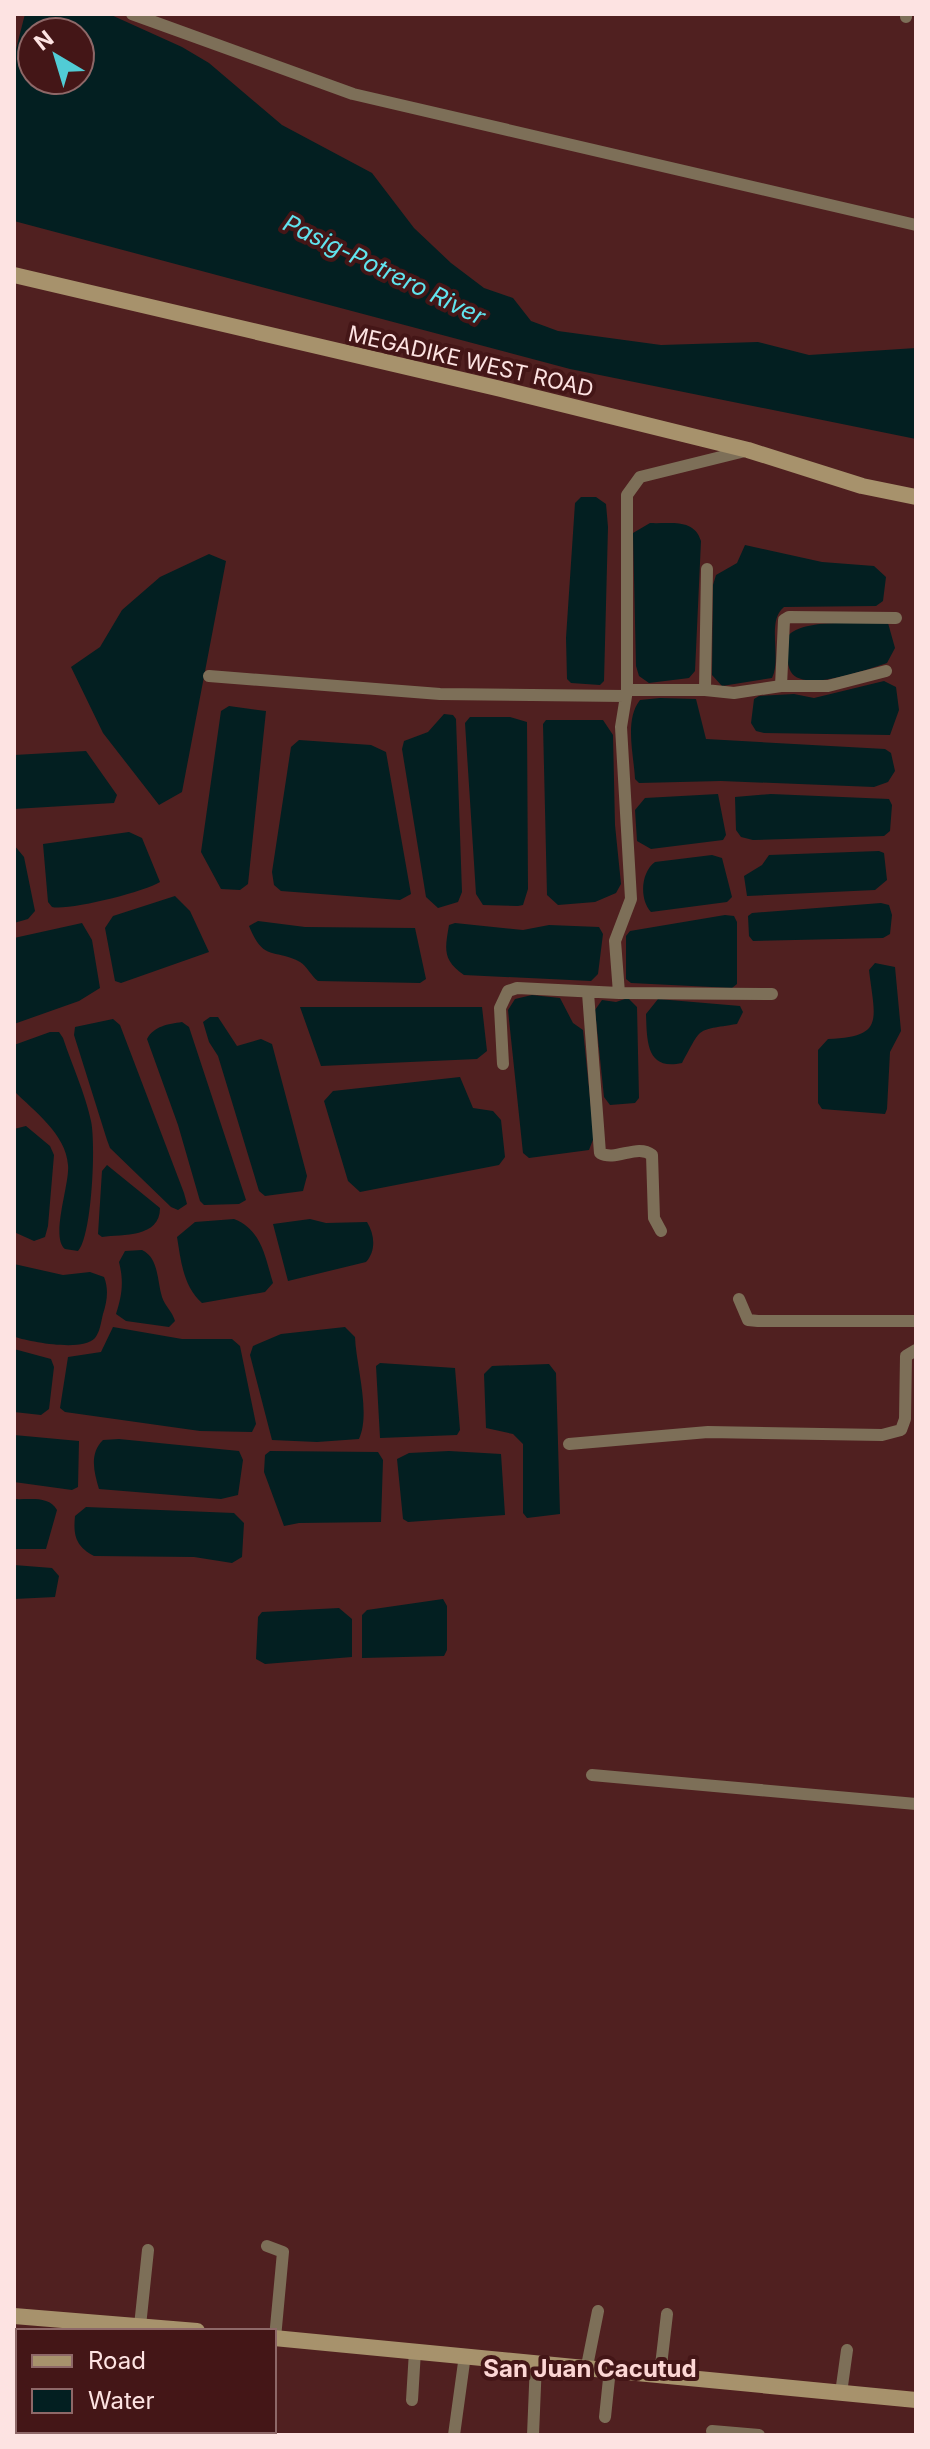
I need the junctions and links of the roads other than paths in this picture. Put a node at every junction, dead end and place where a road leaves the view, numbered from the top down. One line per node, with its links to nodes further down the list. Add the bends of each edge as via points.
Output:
1 (132, 14): 2 (street, via 353,94)
2 (916, 225)
3 (14, 275): 4 (street, MEGADIKE WEST ROAD)
4 (748, 450): 5 (street, MEGADIKE WEST ROAD); 12 (street, via 640,477 627,495)
5 (916, 497)
6 (707, 569): 11 (street)
7 (896, 618): 10 (street, via 789,617 784,620)
8 (886, 671): 10 (street, via 828,686)
9 (209, 676): 12 (street, via 440,694)
10 (781, 686): 11 (street, via 734,693)
11 (705, 690): 12 (street)
12 (626, 693): 14 (street, via 621,727 631,899 615,941)
13 (588, 993): 14 (street); 16 (street, via 508,991 500,1008); 17 (street, via 600,1153 616,1156 644,1150 652,1155 654,1218)
14 (619, 993): 15 (street)
15 (772, 994)
16 (503, 1064)
17 (661, 1231)
18 (739, 1299): 19 (street, via 748,1320)
19 (916, 1321)
20 (916, 1350): 21 (street, via 906,1356 901,1430 882,1435 708,1432)
21 (569, 1444)
22 (592, 1775): 23 (street)
23 (916, 1804)
24 (267, 2246): 31 (street, via 283,2252)
25 (148, 2250): 29 (street)
26 (598, 2311): 37 (street)
27 (667, 2314): 39 (street)
28 (14, 2316): 29 (street)
29 (140, 2326): 30 (street)
30 (174, 2329)
31 (276, 2329)
32 (276, 2338): 34 (street)
33 (847, 2350): 40 (street)
34 (415, 2351): 35 (street); 41 (street)
35 (465, 2355): 36 (street); 45 (street)
36 (536, 2362): 37 (street); 46 (street)
37 (587, 2366): 38 (street)
38 (610, 2369): 39 (street); 43 (street)
39 (660, 2374): 40 (street)
40 (841, 2393): 42 (street)
41 (412, 2400)
42 (916, 2400)
43 (605, 2417)
44 (712, 2431): 47 (street)
45 (454, 2435)
46 (533, 2435)
47 (759, 2435)

